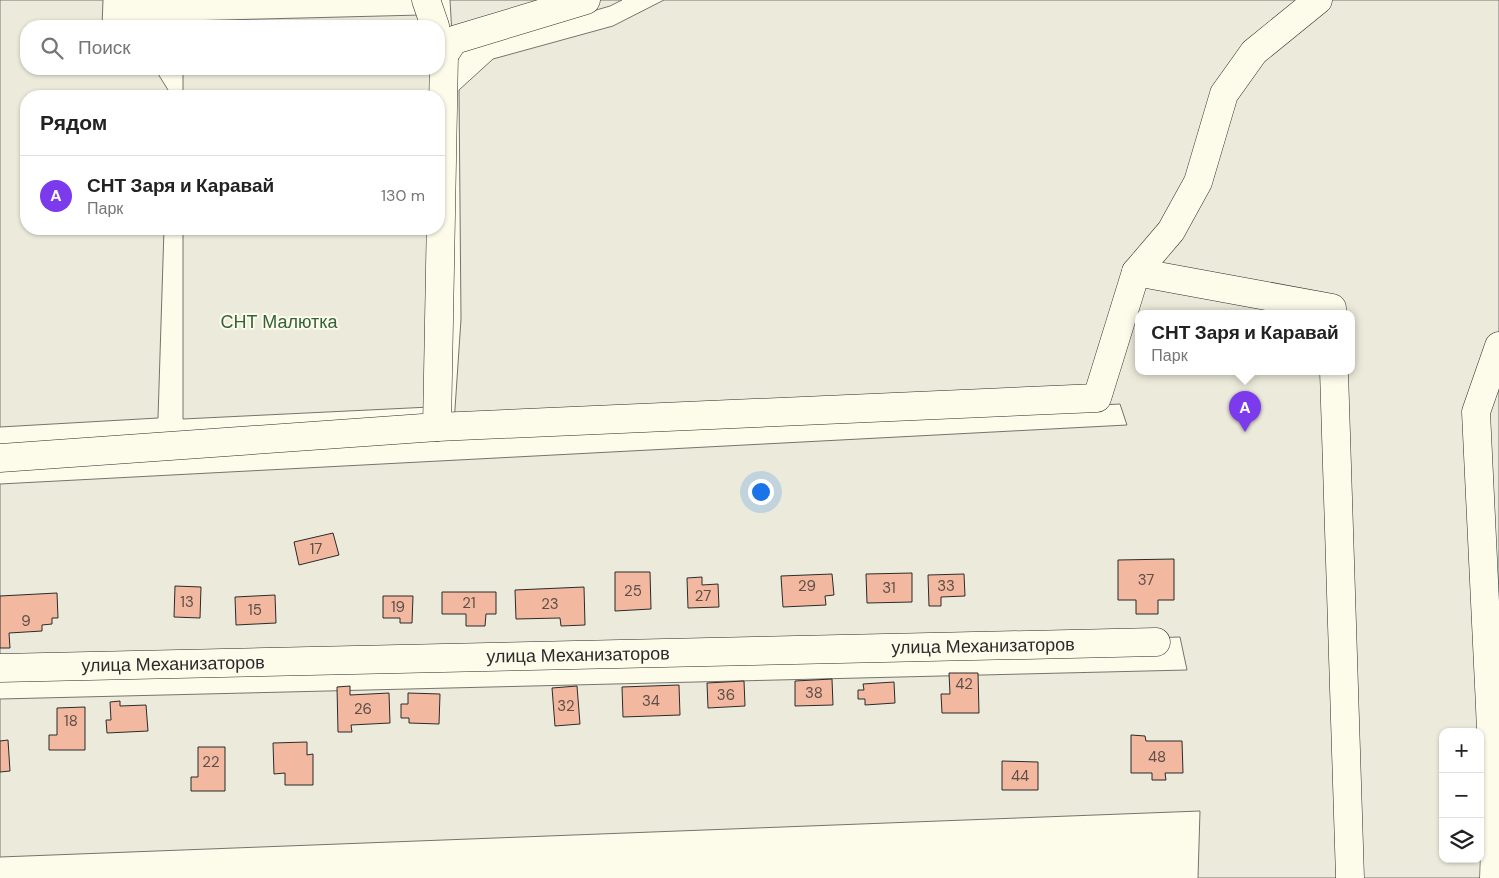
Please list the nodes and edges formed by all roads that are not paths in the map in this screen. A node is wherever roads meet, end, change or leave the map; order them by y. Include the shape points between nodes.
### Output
1 (426, 0) edge
2 (586, 0) edge
3 (1318, 0) edge
4 (432, 20) edge
5 (445, 45) edge
6 (442, 75) edge
7 (441, 90) edge
8 (440, 235) edge
9 (1136, 272) junction
10 (1332, 310) edge
11 (1499, 346) edge
12 (1334, 375) edge
13 (437, 427) junction
14 (0, 458) edge
15 (1156, 642) dead end
16 (0, 668) edge
17 (1350, 878) edge
18 (1494, 878) edge

1 - 4 street
2 - 5 street
3 - 9 street via 1254,52 1224,94 1198,182 1172,231
6 - 7 street
8 - 13 street
9 - 10 street
9 - 13 street via 1097,398
11 - 18 street via 1476,412 1490,697
12 - 17 street
13 - 14 street
15 - 16 street, улица Механизаторов

